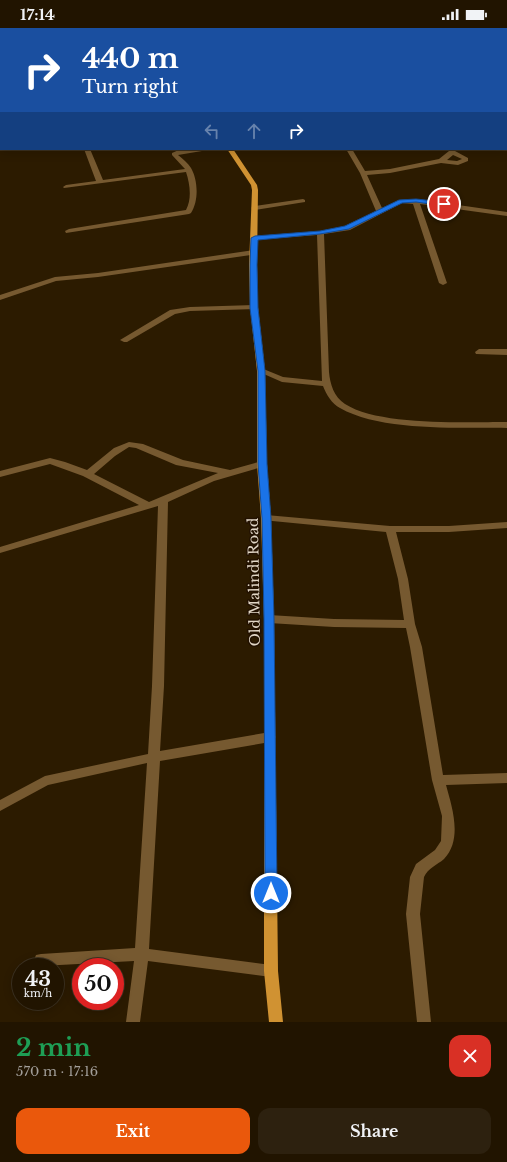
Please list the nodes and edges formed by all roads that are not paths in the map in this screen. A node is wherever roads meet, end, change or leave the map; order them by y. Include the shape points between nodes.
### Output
1 (88, 150) edge
2 (192, 150) edge
3 (232, 150) edge
4 (350, 150) edge
5 (452, 150) edge
6 (172, 152) edge
7 (441, 161) junction
8 (189, 170) junction
9 (363, 173) junction
10 (100, 182) junction
11 (66, 188) dead end
12 (303, 201) dead end
13 (416, 201) junction
14 (255, 208) junction
15 (380, 212) junction
16 (507, 214) edge
17 (69, 231) dead end
18 (320, 232) junction
19 (255, 238) junction
20 (254, 252) junction
21 (443, 283) dead end
22 (0, 298) edge
23 (254, 308) junction
24 (124, 340) dead end
25 (479, 352) dead end
26 (507, 352) edge
27 (262, 371) junction
28 (327, 384) junction
29 (507, 425) edge
30 (262, 464) junction
31 (229, 472) junction
32 (0, 474) edge
33 (87, 475) junction
34 (163, 501) junction
35 (147, 505) junction
36 (266, 518) junction
37 (507, 524) edge
38 (390, 529) junction
39 (0, 550) edge
40 (269, 619) junction
41 (410, 624) junction
42 (270, 737) junction
43 (154, 757) junction
44 (507, 778) edge
45 (438, 780) junction
46 (0, 806) edge
47 (142, 954) junction
48 (64, 959) edge
49 (271, 971) junction
50 (133, 1022) edge
51 (276, 1022) edge
52 (424, 1022) edge

1 - 10 street
2 - 6 street
3 - 14 main road, Old Malindi Road via 254,186
4 - 9 street
5 - 7 street
5 - 7 street via 466,160 458,163
6 - 8 street
7 - 9 street via 397,170
8 - 10 street
8 - 17 street via 193,184 192,208 189,212
9 - 15 street
10 - 11 street
12 - 14 street
13 - 15 street via 401,202
13 - 16 street
13 - 21 street
14 - 19 main road, Old Malindi Road
15 - 18 street via 347,228
18 - 19 street
18 - 28 street
19 - 20 main road, Old Malindi Road
20 - 22 street via 98,275 55,278
20 - 23 main road, Old Malindi Road
23 - 24 street via 190,309 173,312
23 - 27 main road, Old Malindi Road
25 - 26 street
27 - 28 street via 282,379
27 - 30 main road, Old Malindi Road
28 - 29 street via 335,400 342,406 379,418
30 - 31 street
30 - 36 main road, Old Malindi Road
31 - 33 street via 192,467 128,444
31 - 34 street via 186,488
32 - 33 street via 50,461
33 - 35 street
34 - 35 street
34 - 43 street
35 - 39 street
36 - 38 street
36 - 40 main road, Old Malindi Road
37 - 38 street via 449,529
38 - 41 street via 404,579
40 - 41 street
40 - 42 main road, Old Malindi Road
41 - 45 street
42 - 43 street
42 - 49 main road, Old Malindi Road
43 - 46 street via 45,781
43 - 47 street
44 - 45 street
45 - 52 street via 448,816 447,841 440,854 421,868 417,877 413,914
47 - 48 street
47 - 49 street
47 - 50 street
49 - 51 main road, Old Malindi Road

